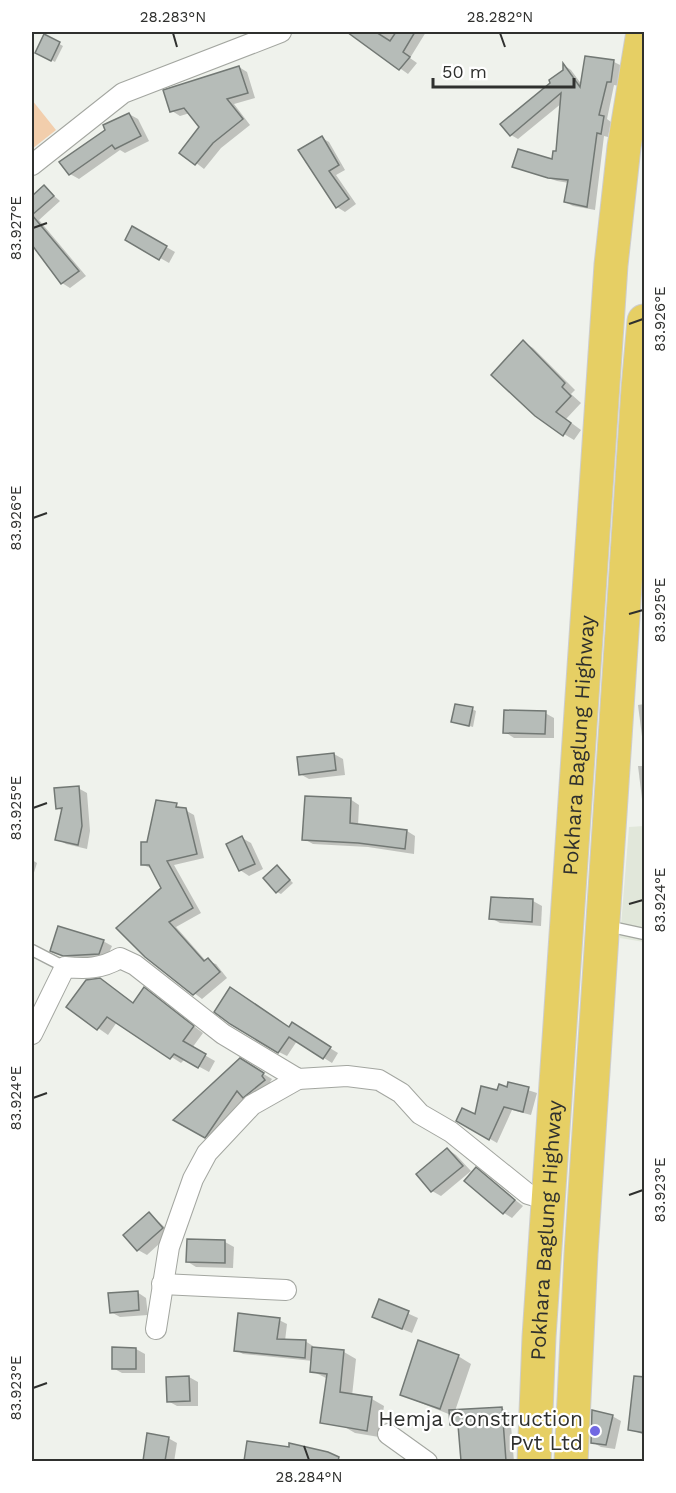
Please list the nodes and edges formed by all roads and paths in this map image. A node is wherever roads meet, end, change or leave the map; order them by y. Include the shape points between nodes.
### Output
1 (281, 32) edge
2 (643, 32) edge
3 (32, 165) edge
4 (645, 321) edge
5 (604, 925) junction
6 (645, 934) edge
7 (32, 950) edge
8 (65, 967) junction
9 (32, 1034) edge
10 (298, 1079) junction
11 (548, 1200) junction
12 (162, 1284) junction
13 (285, 1290) dead end
14 (156, 1329) dead end
15 (388, 1434) dead end
16 (427, 1461) edge
17 (534, 1461) edge
18 (571, 1461) edge

1 - 3 street via 123,93
2 - 11 highway, Pokhara Baglung Highway via 624,147 611,265
4 - 5 highway, Pokhara Baglung Highway
5 - 6 lane
5 - 18 highway, Pokhara Baglung Highway
7 - 8 lane
8 - 9 street
8 - 10 street via 105,967 120,958 135,965 223,1034
10 - 11 street via 347,1076 379,1080 401,1093 420,1114 451,1132 528,1194
10 - 12 street via 252,1105 207,1153 169,1247
11 - 17 highway, Pokhara Baglung Highway
12 - 13 street
12 - 14 street
15 - 16 street

